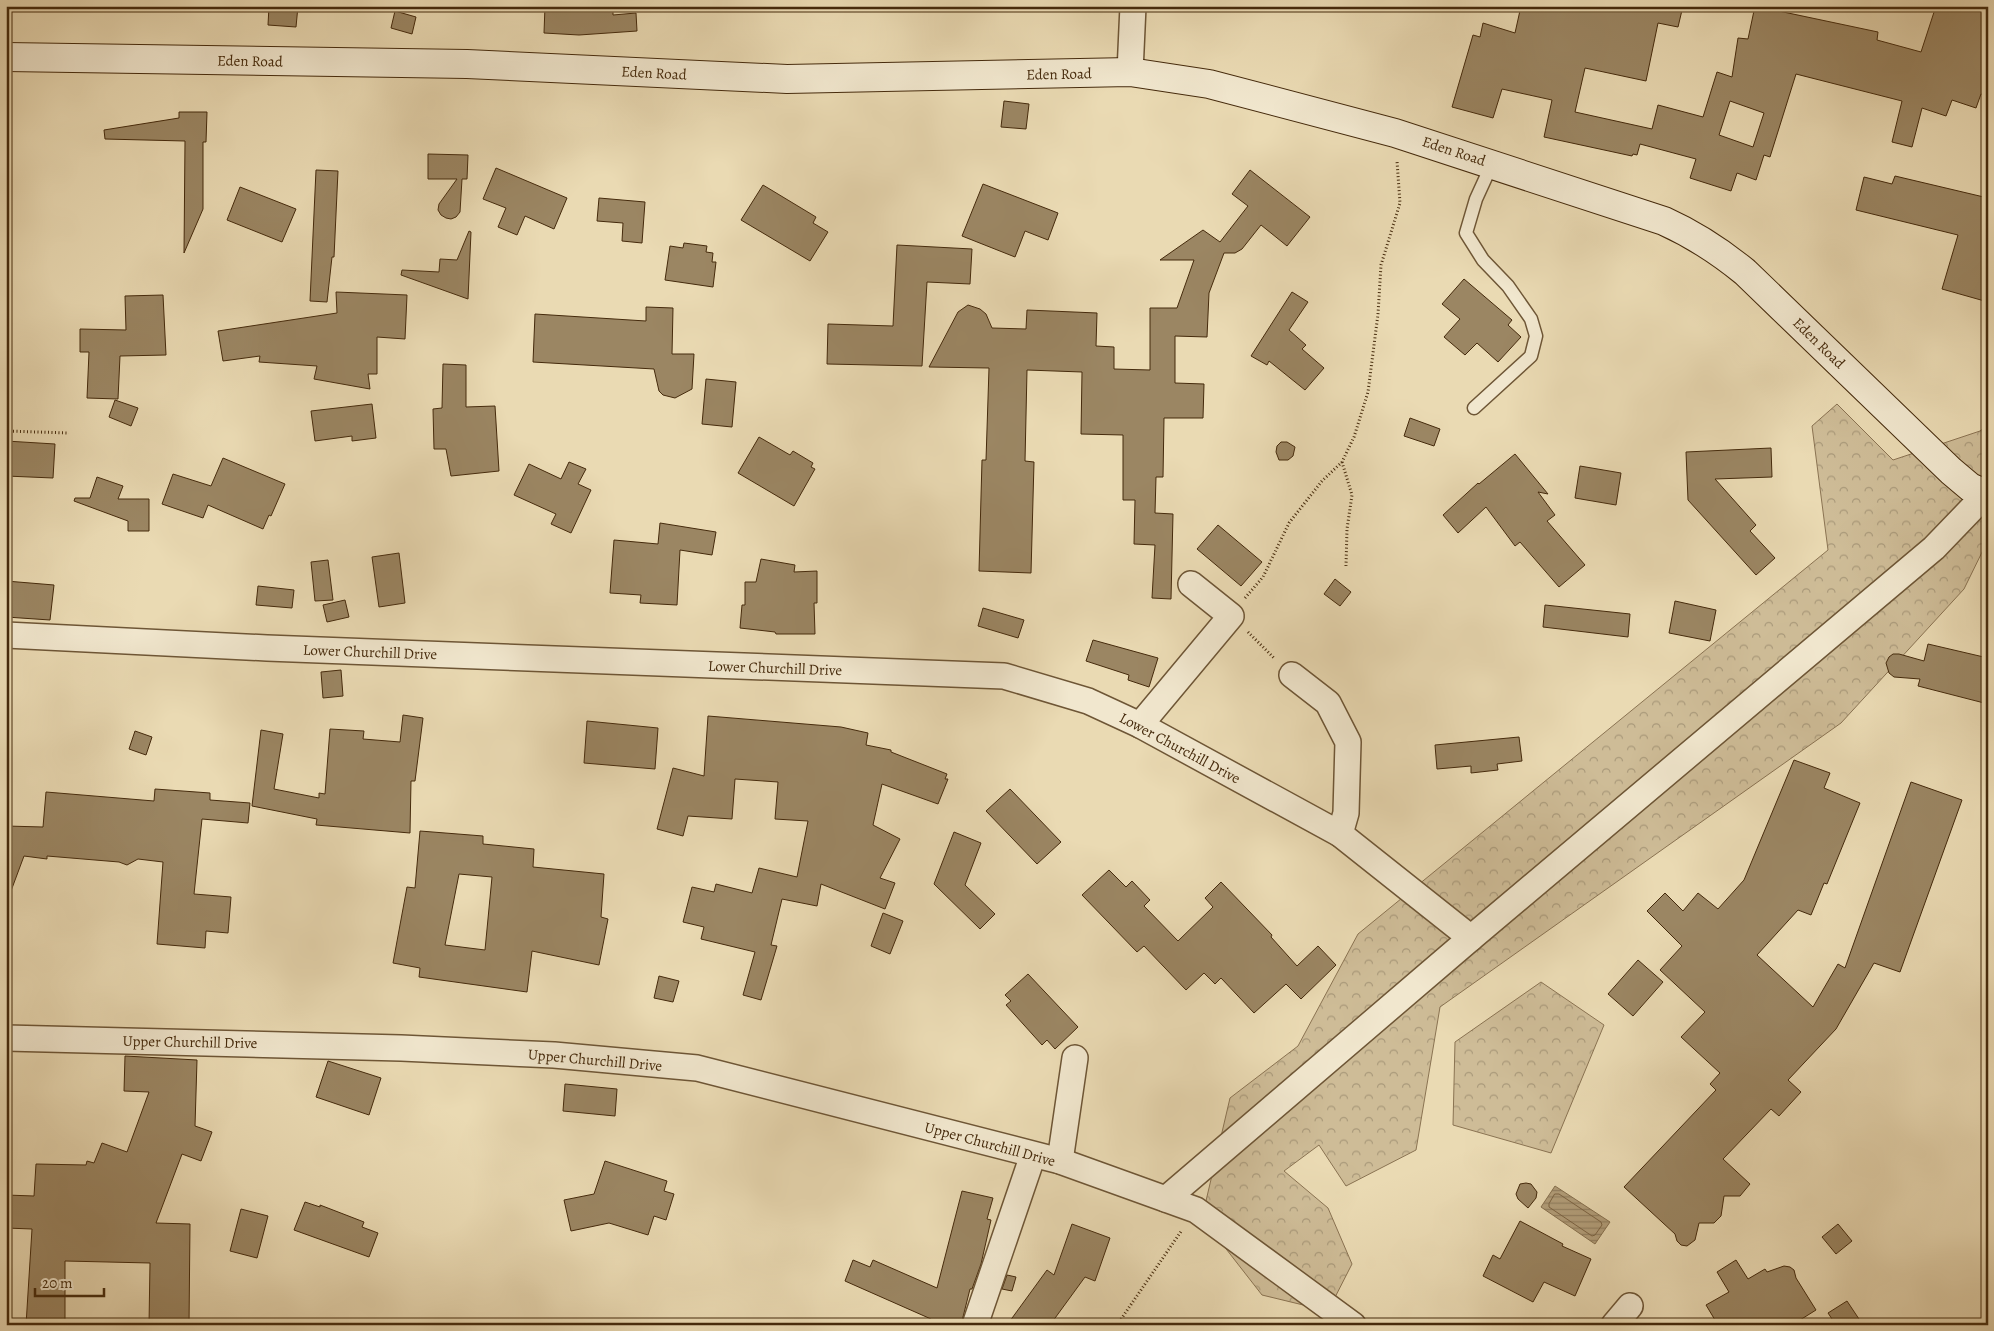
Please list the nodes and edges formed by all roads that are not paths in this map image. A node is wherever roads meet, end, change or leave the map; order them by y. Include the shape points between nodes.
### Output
1 (1133, 6) edge
2 (6, 57) edge
3 (1130, 72) junction
4 (1492, 164) junction
5 (1474, 408) dead end
6 (1986, 495) edge
7 (1192, 584) dead end
8 (6, 635) edge
9 (1292, 675) road end
10 (1140, 724) junction
11 (1340, 834) junction
12 (1471, 938) junction
13 (6, 1038) edge
14 (1075, 1058) dead end
15 (1033, 1155) junction
16 (1060, 1162) junction
17 (1166, 1199) junction
18 (1630, 1306) dead end
19 (975, 1325) edge
20 (1354, 1325) edge
21 (1614, 1325) edge

1 - 3 street
2 - 3 street, Eden Road via 467,64 787,80
3 - 4 street, Eden Road via 1209,84 1395,133
4 - 5 lane via 1476,198 1466,233 1482,260 1508,286 1531,319 1536,336 1531,356
4 - 6 street, Eden Road via 1664,220 1707,242 1744,272 1951,471
6 - 12 street via 1934,548
7 - 10 street via 1231,616
8 - 10 street, Lower Churchill Drive via 1004,676 1088,701
9 - 11 street via 1328,703 1348,742 1346,813
10 - 11 street, Lower Churchill Drive
11 - 12 street, Lower Churchill Drive
12 - 17 street
13 - 15 street, Upper Churchill Drive via 410,1048 697,1068
14 - 16 street
15 - 16 street, Upper Churchill Drive
15 - 19 street
16 - 17 street, Upper Churchill Drive
17 - 20 street, Upper Churchill Drive via 1196,1210
18 - 21 street

